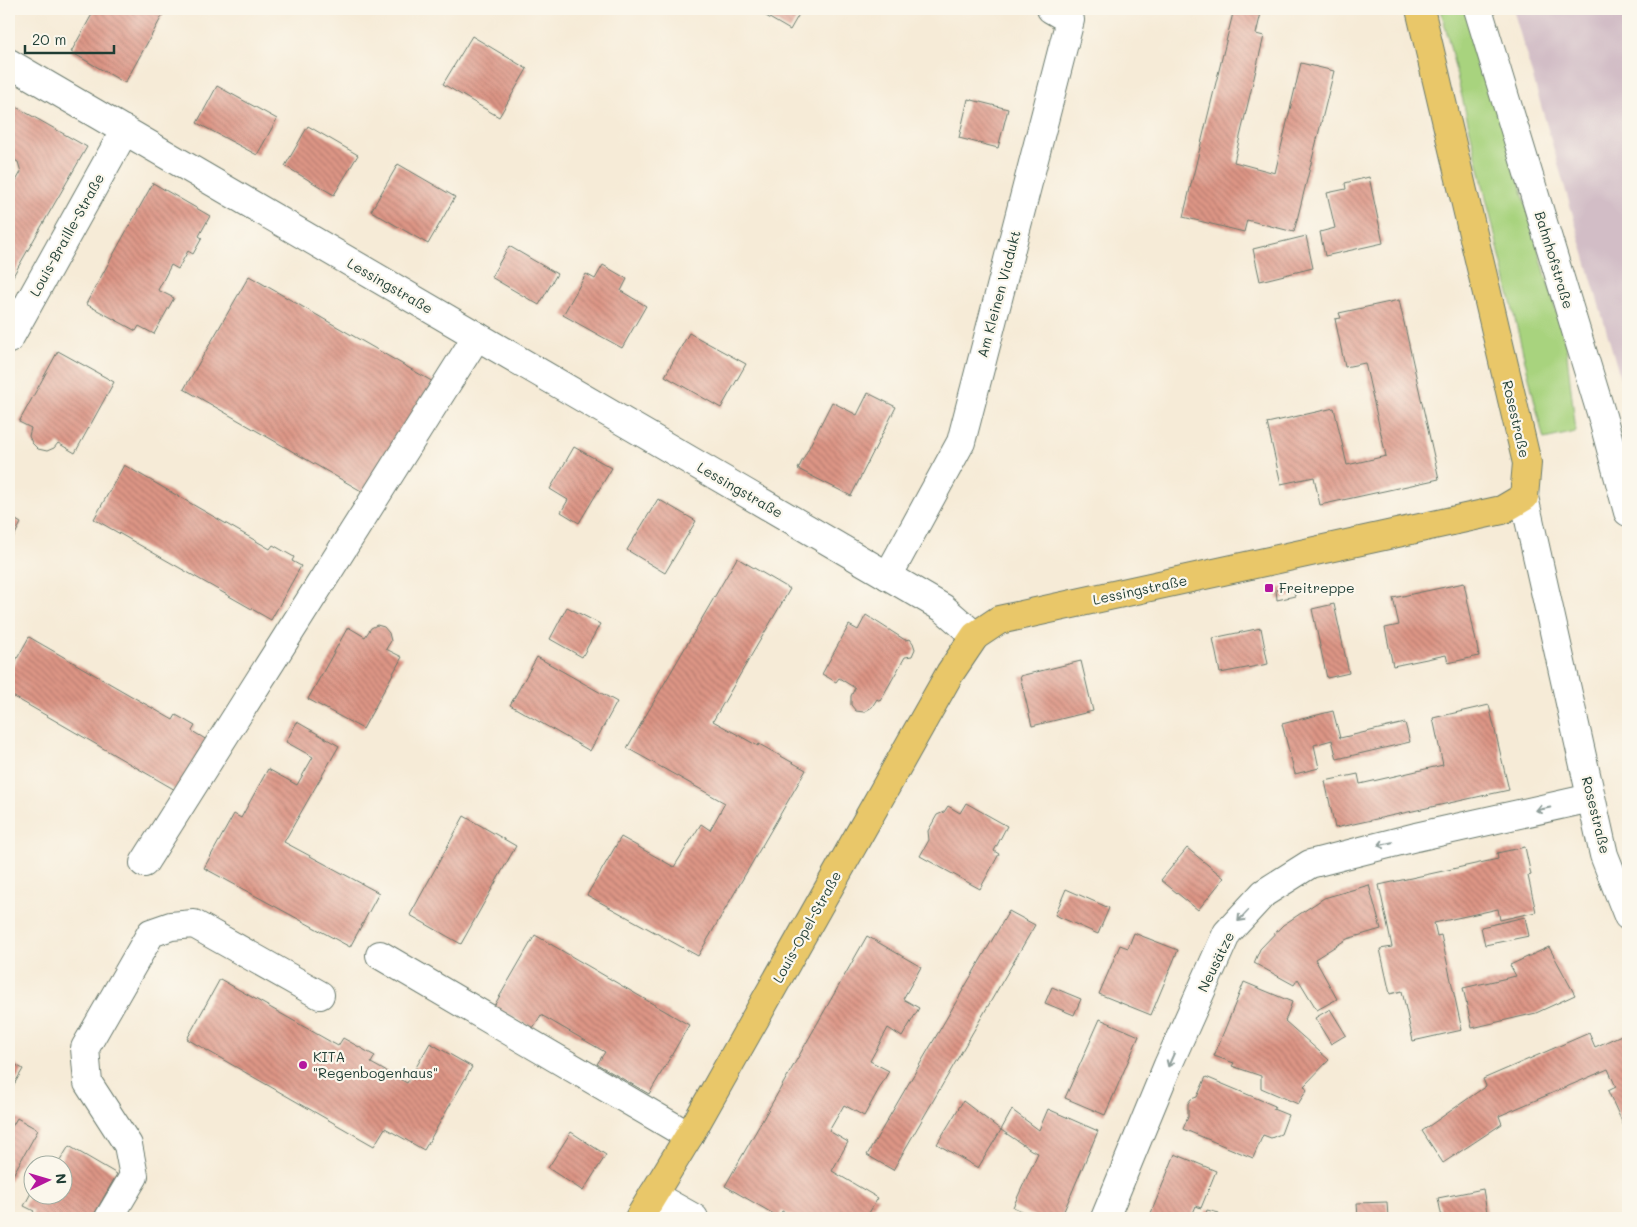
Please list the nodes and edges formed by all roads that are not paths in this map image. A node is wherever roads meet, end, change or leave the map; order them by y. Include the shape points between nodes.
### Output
1 (1051, 9) edge
2 (1420, 9) edge
3 (1478, 9) edge
4 (9, 63) edge
5 (125, 130) junction
6 (477, 336) junction
7 (9, 339) edge
8 (1524, 497) junction
9 (1628, 512) edge
10 (888, 576) junction
11 (975, 636) junction
12 (1591, 798) junction
13 (144, 863) dead end
14 (1628, 916) edge
15 (380, 955) dead end
16 (320, 995) dead end
17 (688, 1136) junction
18 (654, 1195) junction
19 (109, 1218) edge
20 (639, 1218) edge
21 (694, 1218) edge
22 (1105, 1218) edge

1 - 10 street, Am Kleinen Viadukt via 1070,20 961,442
2 - 8 main road, Rosestraße via 1526,463
3 - 9 street, Bahnhofstraße via 1602,416
4 - 5 street, Lessingstraße
5 - 6 street, Lessingstraße
5 - 7 street, Louis-Braille-Straße
6 - 10 street, Lessingstraße
6 - 13 street
8 - 11 main road, Lessingstraße via 1502,510 999,620
8 - 12 street, Rosestraße
10 - 11 street, Lessingstraße via 943,608
11 - 17 main road, Louis-Opel-Straße via 945,682
12 - 14 street, Rosestraße via 1604,854
12 -> 22 street, Neusätze via 1310,864 1264,893 1227,933
15 - 17 street
16 - 19 street via 194,924 171,926 151,933 85,1048 88,1083 128,1145 134,1176
17 - 18 main road, Louis-Opel-Straße
18 - 20 main road, Louis-Opel-Straße
18 - 21 street

